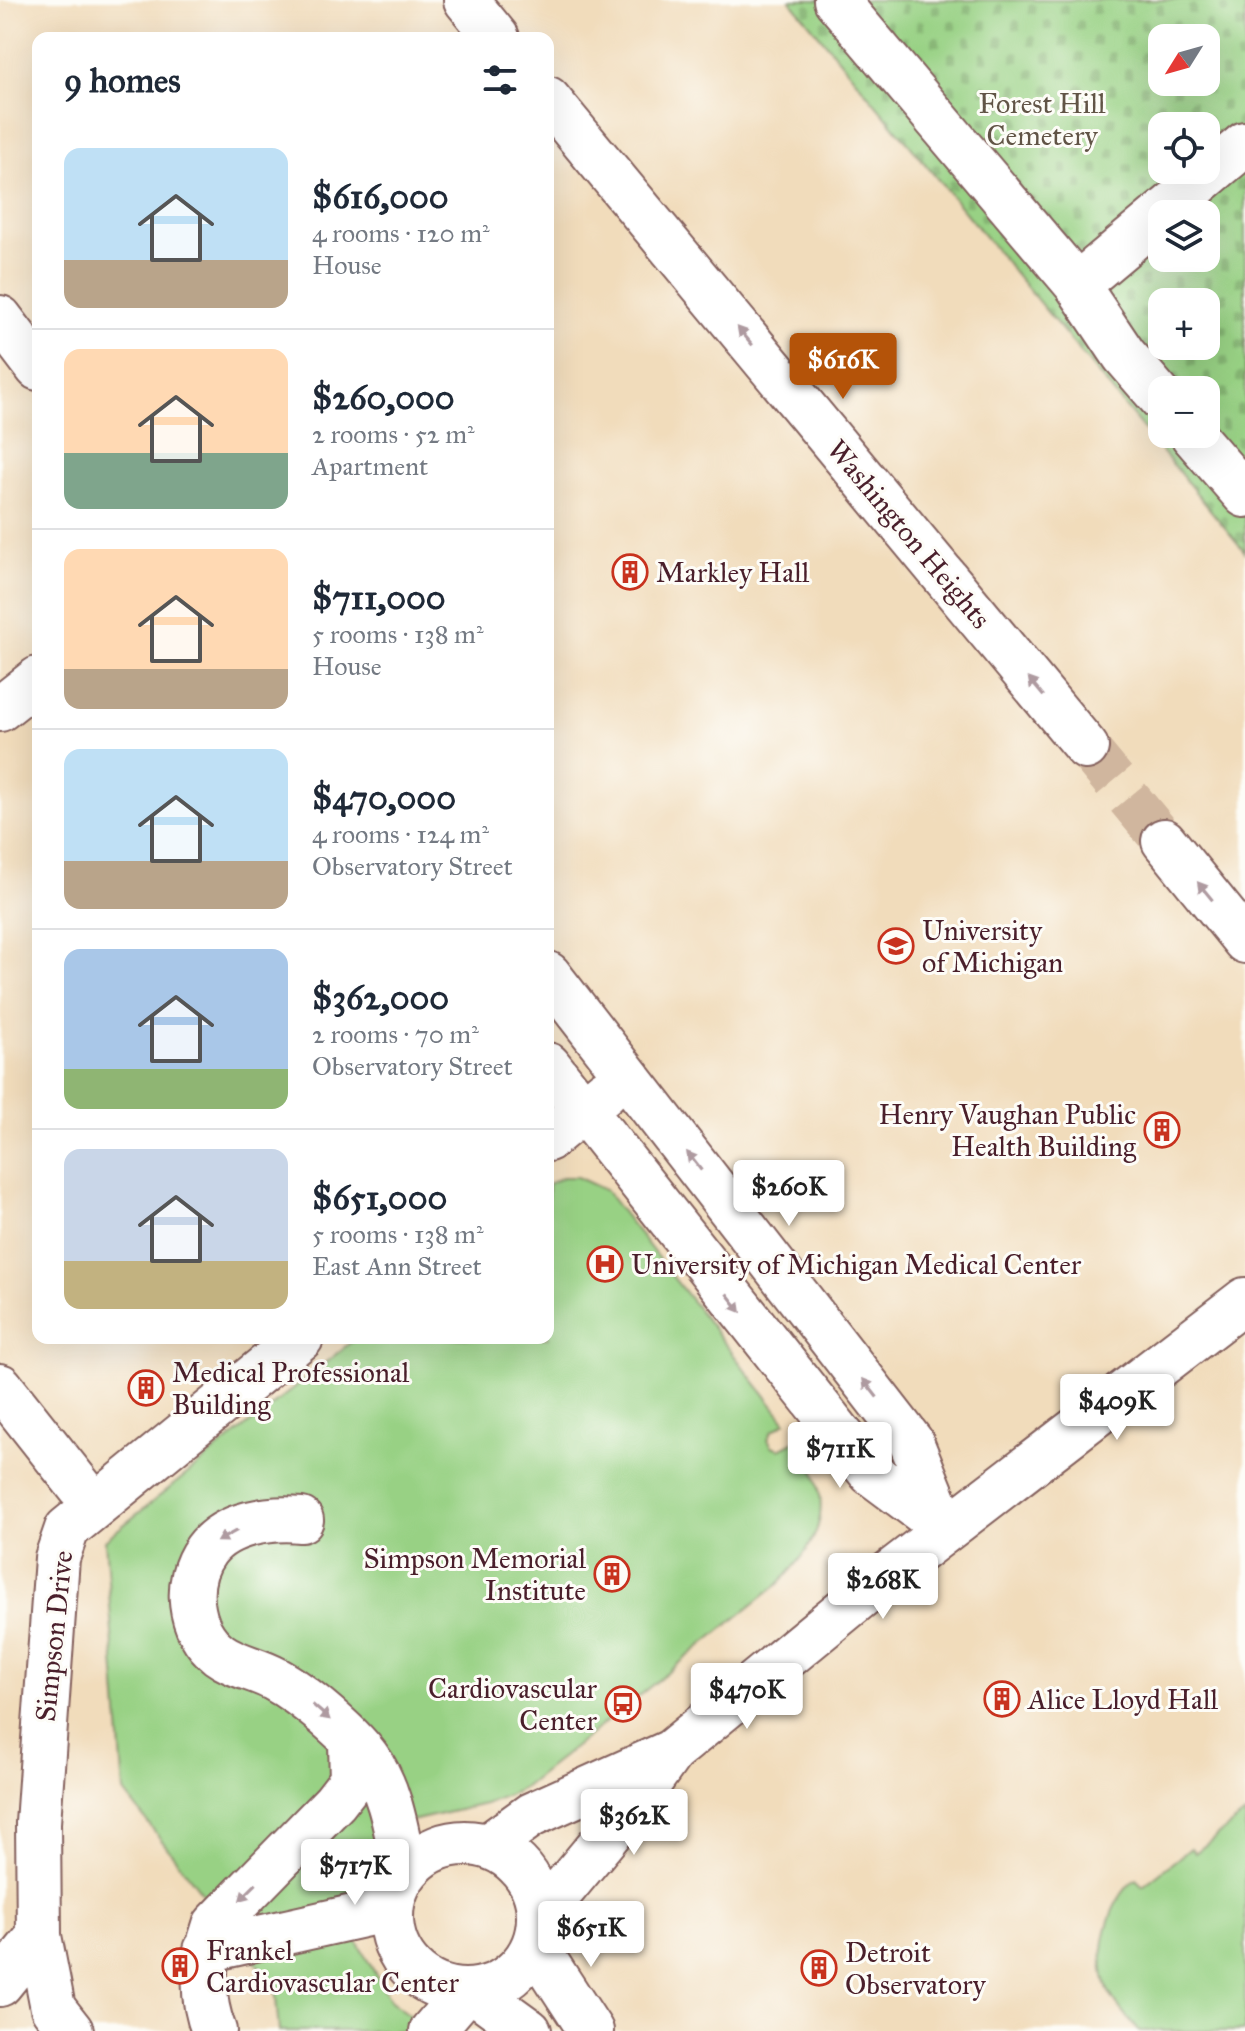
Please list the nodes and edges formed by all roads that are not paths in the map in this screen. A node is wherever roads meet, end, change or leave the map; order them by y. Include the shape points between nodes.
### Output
1 (466, 0) edge
2 (836, 0) edge
3 (492, 32) edge
4 (554, 106) edge
5 (1239, 161) edge
6 (1077, 285) junction
7 (0, 318) edge
8 (32, 360) edge
9 (1148, 383) edge
10 (1204, 448) edge
11 (1245, 495) edge
12 (32, 684) edge
13 (0, 709) edge
14 (1086, 747) tunnel mouth
15 (1164, 841) tunnel mouth
16 (1245, 941) edge
17 (554, 982) edge
18 (554, 1073) edge
19 (627, 1075) junction
20 (583, 1110) junction
21 (554, 1134) edge
22 (1245, 1300) edge
23 (294, 1344) edge
24 (0, 1386) edge
25 (95, 1506) junction
26 (301, 1520) dead end
27 (946, 1529) junction
28 (351, 1743) junction
29 (671, 1752) junction
30 (488, 1846) junction
31 (397, 1891) junction
32 (537, 1932) junction
33 (39, 1936) junction
34 (206, 1950) junction
35 (0, 1984) edge
36 (470, 1991) junction
37 (71, 2031) edge
38 (214, 2031) edge
39 (432, 2031) edge
40 (529, 2031) edge
41 (591, 2031) edge

1 - 3 street
2 - 6 street
14 -> 4 street, Washington Heights
5 - 6 street
6 - 9 street
7 - 8 street
10 - 11 street
12 - 13 street
16 -> 15 street
17 - 19 street
18 - 20 street
19 - 20 street
27 -> 19 street via 911,1442
20 - 21 street
20 -> 27 street via 871,1473
22 - 27 street
23 - 25 street, Simpson Drive
24 - 25 street
25 - 33 street, Simpson Drive via 67,1529 57,1558 38,1823
26 -> 28 street via 274,1517 254,1522 207,1548 193,1574 191,1604 200,1633 220,1654 274,1678 308,1701
27 - 29 street via 779,1659
28 - 31 street via 367,1756 386,1794
28 -> 34 street via 352,1780 215,1925
29 - 30 street via 531,1815
29 - 32 street
30 - 31 street via 462,1842 436,1848
30 - 32 street via 510,1857 528,1876 538,1899
31 - 34 street
31 - 36 street via 399,1951 412,1969 433,1984
32 - 36 street via 521,1967 499,1983
32 - 41 street
33 - 35 street
33 - 37 street, Simpson Drive via 53,2008
34 - 38 street via 204,1989
36 - 39 street
36 - 40 street

